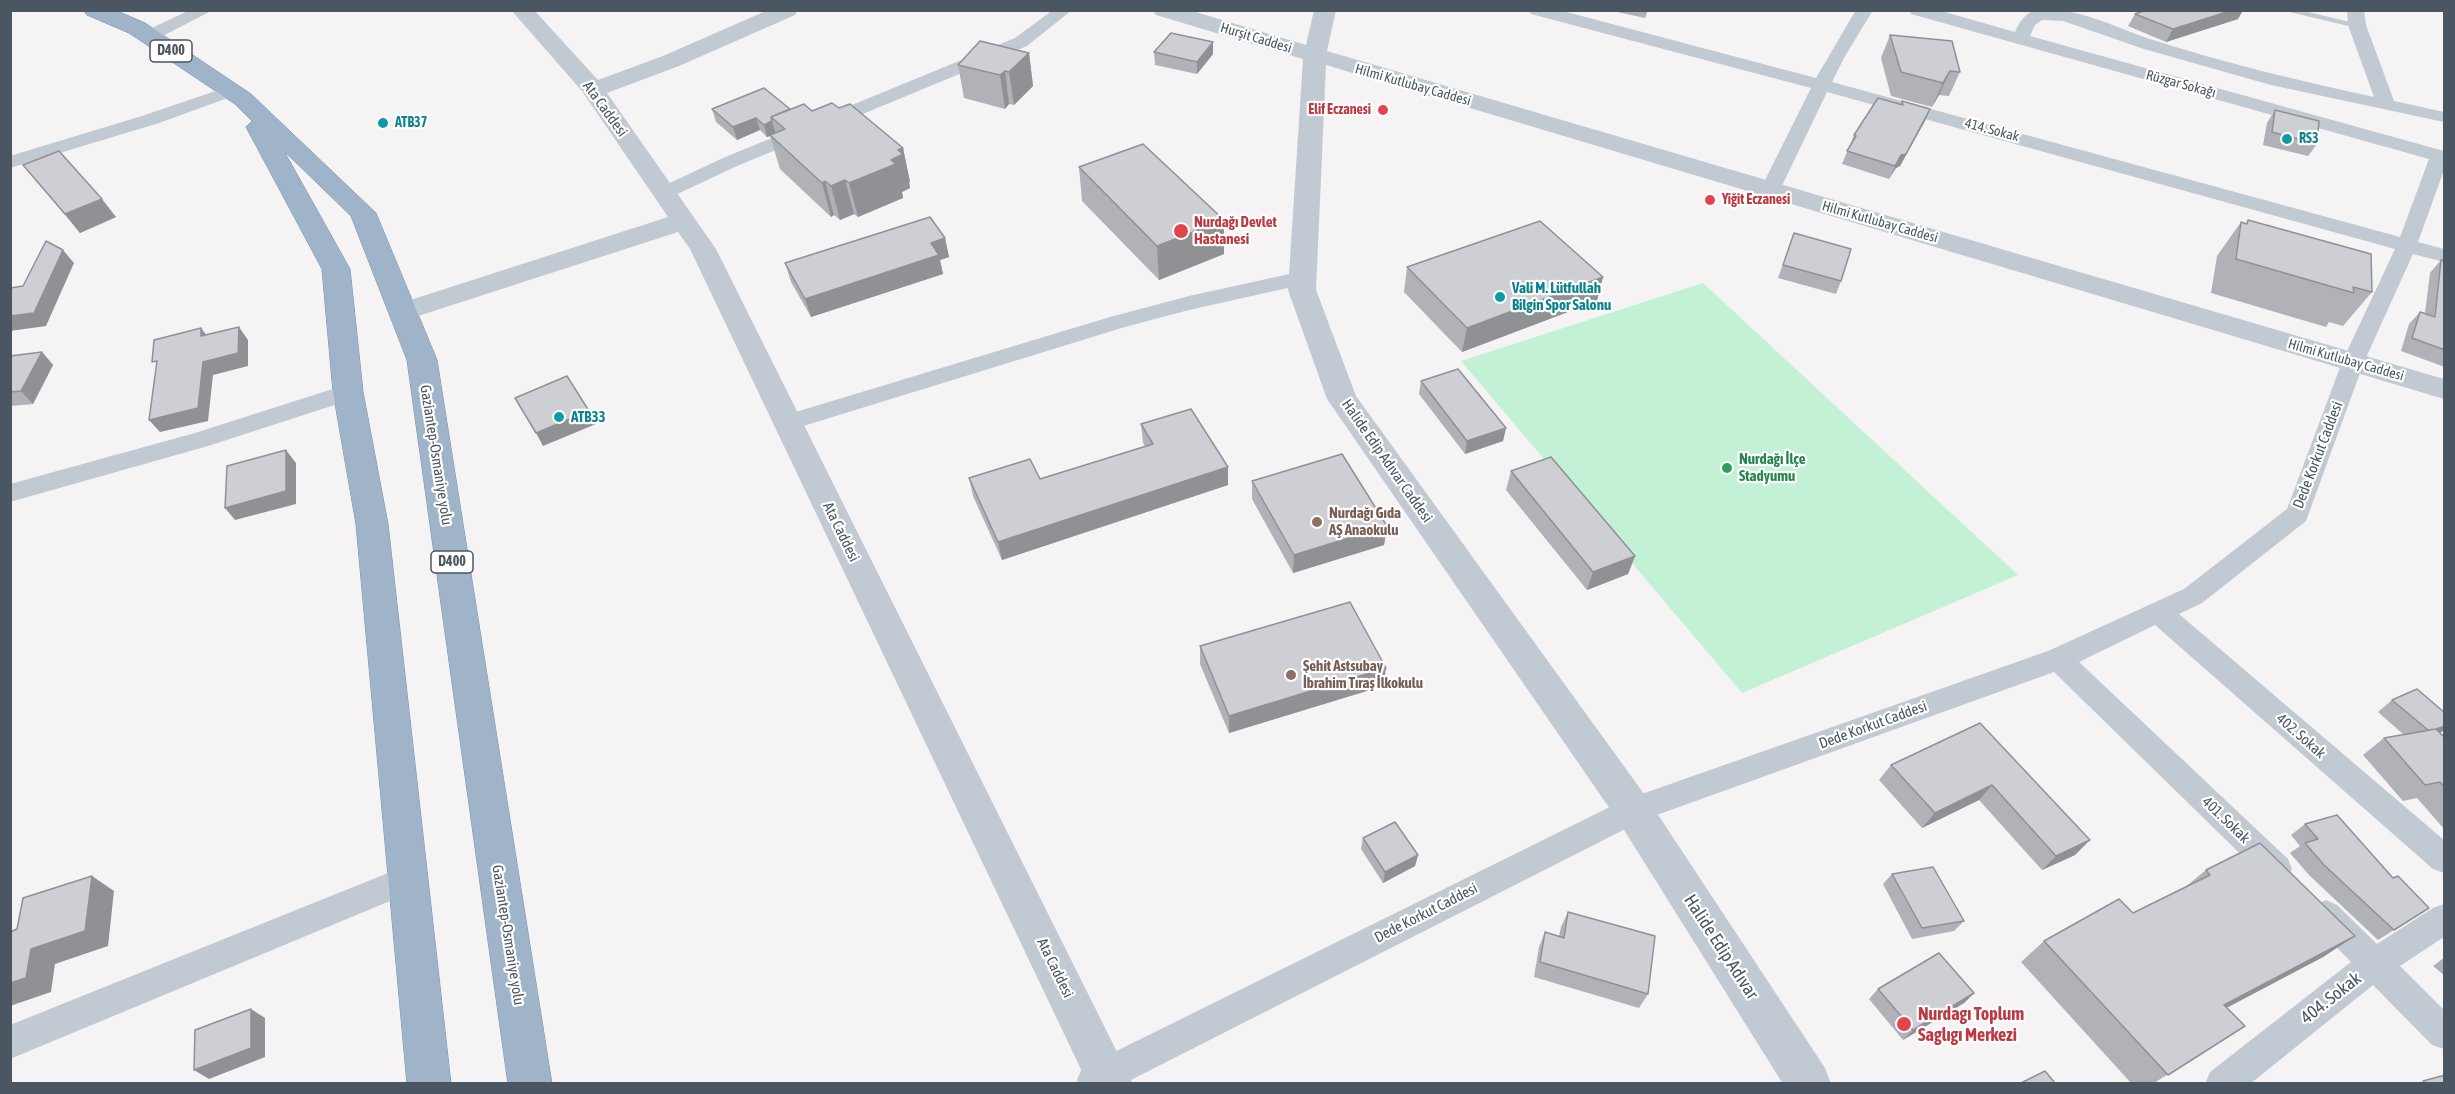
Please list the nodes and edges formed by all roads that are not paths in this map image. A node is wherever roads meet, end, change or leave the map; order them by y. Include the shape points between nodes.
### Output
1 (95, 10) edge
2 (205, 10) edge
3 (522, 10) edge
4 (787, 10) edge
5 (1064, 10) edge
6 (1164, 10) edge
7 (1325, 10) edge
8 (1537, 10) edge
9 (1865, 10) edge
10 (1917, 10) edge
11 (2285, 10) edge
12 (1584, 16) edge
13 (2356, 18) edge
14 (149, 36) junction
15 (2020, 39) junction
16 (1315, 56) junction
17 (1822, 84) junction
18 (593, 90) junction
19 (237, 95) junction
20 (2386, 103) junction
21 (2445, 117) edge
22 (2442, 156) edge
23 (10, 162) edge
24 (1770, 190) junction
25 (664, 193) junction
26 (684, 221) junction
27 (2407, 245) junction
28 (2445, 256) edge
29 (1303, 278) junction
30 (402, 312) junction
31 (2353, 362) junction
32 (2445, 389) edge
33 (348, 392) junction
34 (787, 423) junction
35 (10, 494) edge
36 (2158, 612) junction
37 (2058, 659) junction
38 (1633, 810) junction
39 (2445, 859) edge
40 (408, 879) junction
41 (2445, 919) edge
42 (2376, 963) junction
43 (2445, 1033) edge
44 (10, 1042) edge
45 (1102, 1080) edge
46 (429, 1083) edge
47 (530, 1083) edge
48 (1809, 1083) edge
49 (2222, 1083) edge

1 - 14 highway, Gaziantep-Osmaniye yolu / D400
2 - 14 street
3 - 18 street, Ata Caddesi
4 - 18 street
5 - 25 street via 1021,42
6 - 16 street, Hurşit Caddesi
7 - 16 street, Halide Edip Adıvar Caddesi
8 - 12 street, 414. Sokak
9 - 17 street
10 - 15 street, Rüzgar Sokağı
11 - 13 lane
12 - 17 street, 414. Sokak
13 - 20 street
14 - 19 highway, Gaziantep-Osmaniye yolu / D400
15 - 20 street via 2028,22 2038,15 2065,16 2277,81
15 - 22 street, Rüzgar Sokağı
16 - 24 street, Hilmi Kutlubay Caddesi
16 - 29 street, Halide Edip Adıvar Caddesi
17 - 24 street
17 - 27 street, 414. Sokak
18 - 25 street, Ata Caddesi
19 - 23 street
19 - 30 highway, Gaziantep-Osmaniye yolu / D400 via 363,213
19 - 33 highway, Gaziantep-Osmaniye yolu / D400 via 336,269
20 - 21 street
22 - 27 street, Dede Korkut Caddesi
24 - 31 street, Hilmi Kutlubay Caddesi
25 - 26 street, Ata Caddesi
26 - 30 street
26 - 34 street, Ata Caddesi via 703,249
27 - 28 street, 414. Sokak
27 - 31 street, Dede Korkut Caddesi
29 - 34 street via 1128,319
29 - 38 street, Halide Edip Adıvar Caddesi via 1302,290 1342,399
30 - 47 highway, Gaziantep-Osmaniye yolu / D400 via 422,360
31 - 32 street, Hilmi Kutlubay Caddesi
31 - 36 street, Dede Korkut Caddesi via 2297,514 2193,596
33 - 35 street via 200,440
33 - 40 highway, Gaziantep-Osmaniye yolu / D400 via 372,524
34 - 45 street, Ata Caddesi
36 - 37 street, Dede Korkut Caddesi
36 - 39 street, 402. Sokak
37 - 38 street, Dede Korkut Caddesi
37 - 42 street, 401. Sokak
38 - 45 street, Dede Korkut Caddesi
38 - 48 street, Halide Edip Adıvar
40 - 44 street
40 - 46 highway, Gaziantep-Osmaniye yolu / D400
41 - 42 street, 404. Sokak
42 - 43 street, 401. Sokak
42 - 49 street, 404. Sokak

